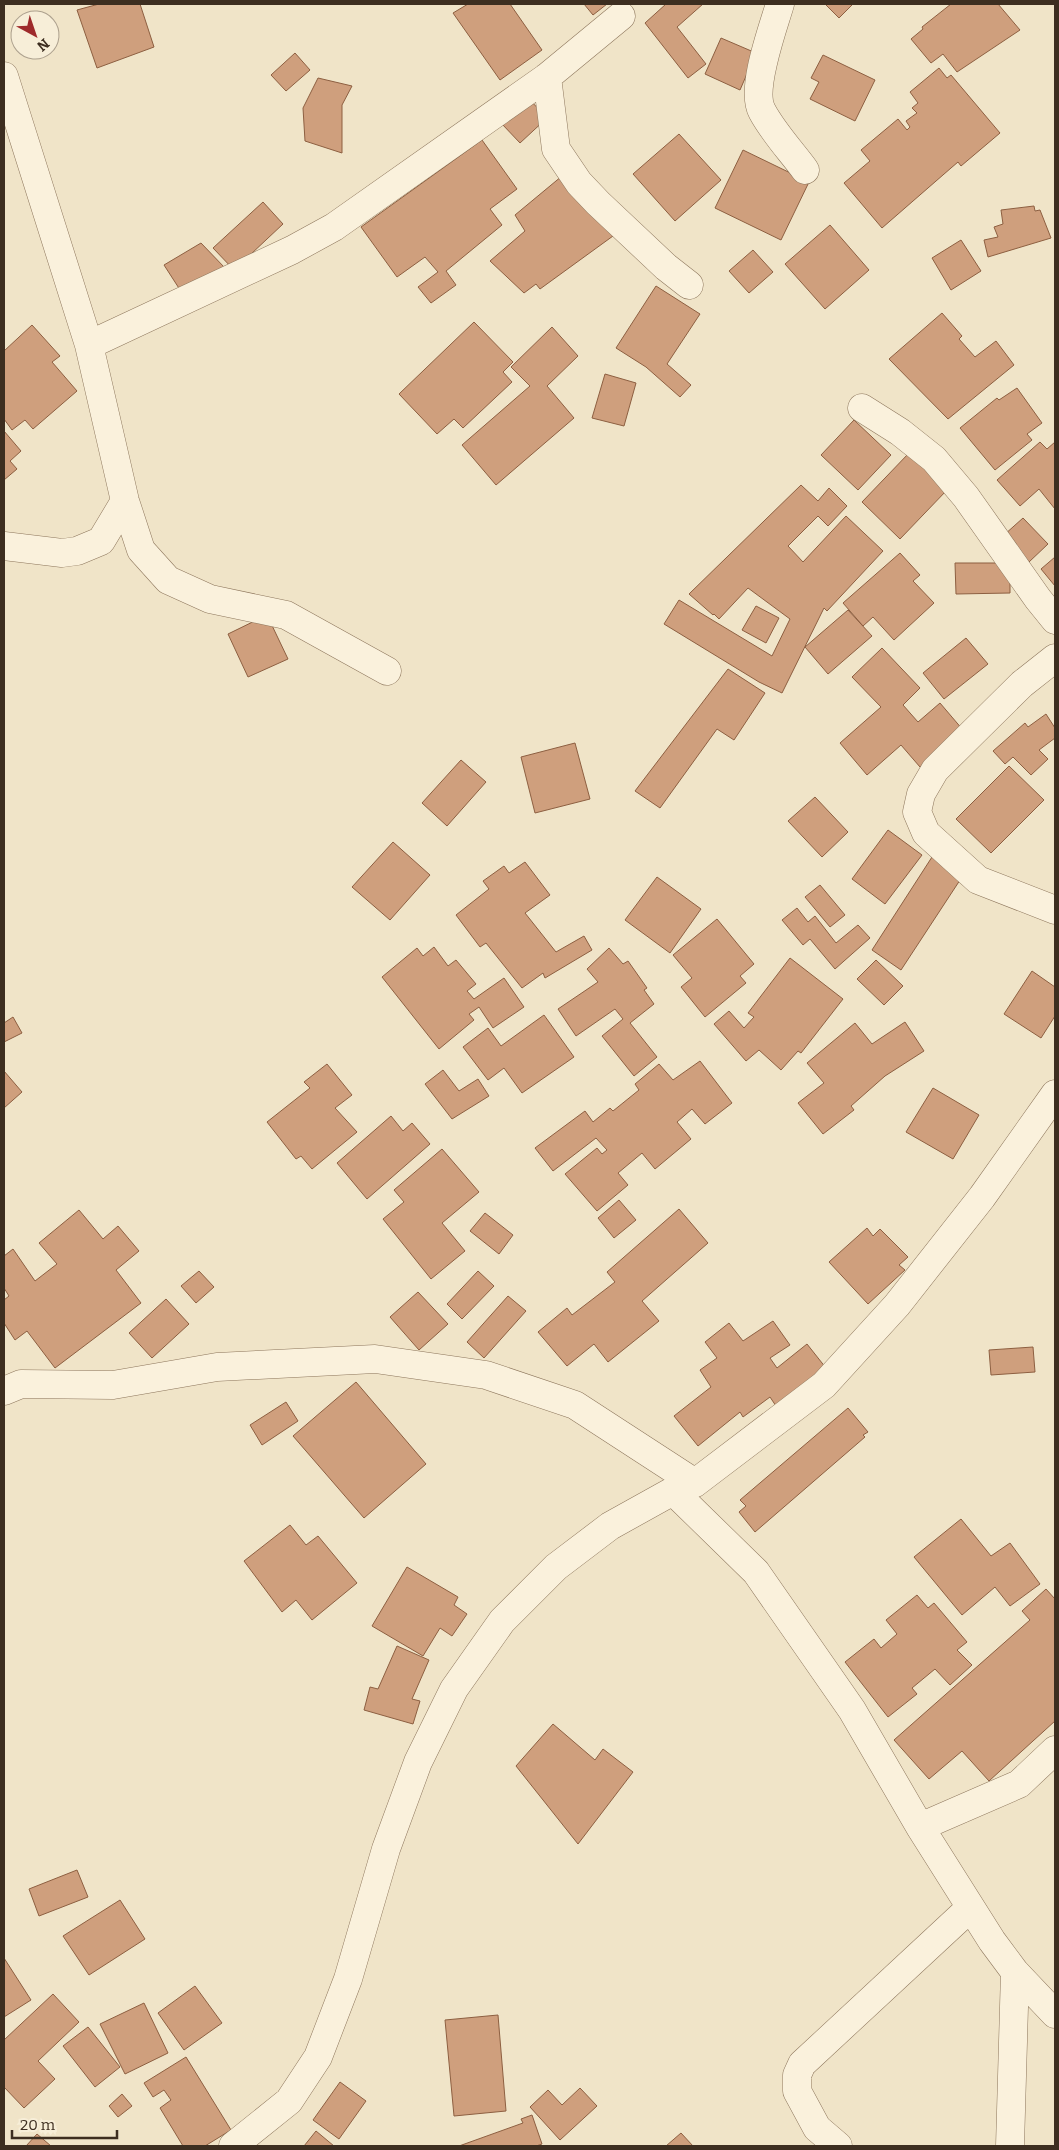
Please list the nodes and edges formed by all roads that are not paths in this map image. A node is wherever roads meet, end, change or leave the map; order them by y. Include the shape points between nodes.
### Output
1 (780, 4) edge
2 (621, 16) dead end
3 (4, 76) edge
4 (547, 77) junction
5 (805, 170) dead end
6 (689, 285) dead end
7 (89, 345) junction
8 (862, 408) dead end
9 (125, 502) junction
10 (4, 546) edge
11 (1055, 620) edge
12 (1055, 658) edge
13 (387, 671) dead end
14 (1055, 910) edge
15 (1055, 1094) edge
16 (4, 1391) edge
17 (684, 1487) junction
18 (1055, 1750) edge
19 (920, 1827) junction
20 (970, 1908) junction
21 (1015, 1972) junction
22 (1055, 2014) edge
23 (233, 2146) edge
24 (838, 2146) edge
25 (1010, 2146) edge

1 - 5 street via 757,94 761,110
2 - 4 street
3 - 7 street
4 - 6 street via 556,149 565,163 598,203
4 - 7 street via 334,227
7 - 9 street
8 - 11 street via 934,459 966,497
9 - 10 street via 101,541 78,551 62,553
9 - 13 street via 141,550 168,580 210,599 286,615
12 - 14 street via 1022,684 935,770 917,812 926,833 978,880
15 - 17 street via 982,1197 897,1305 824,1386
16 - 17 street via 21,1384 113,1385 217,1366 375,1359 486,1375 575,1405
17 - 19 street via 756,1572 852,1710
17 - 23 street via 610,1526 556,1568 502,1621 454,1689 418,1762 386,1849 348,1979 318,2057 289,2101
18 - 19 street via 1019,1784
19 - 20 street
20 - 21 street
20 - 24 street via 802,2064 797,2075 797,2090 817,2128
21 - 22 street
21 - 25 street

